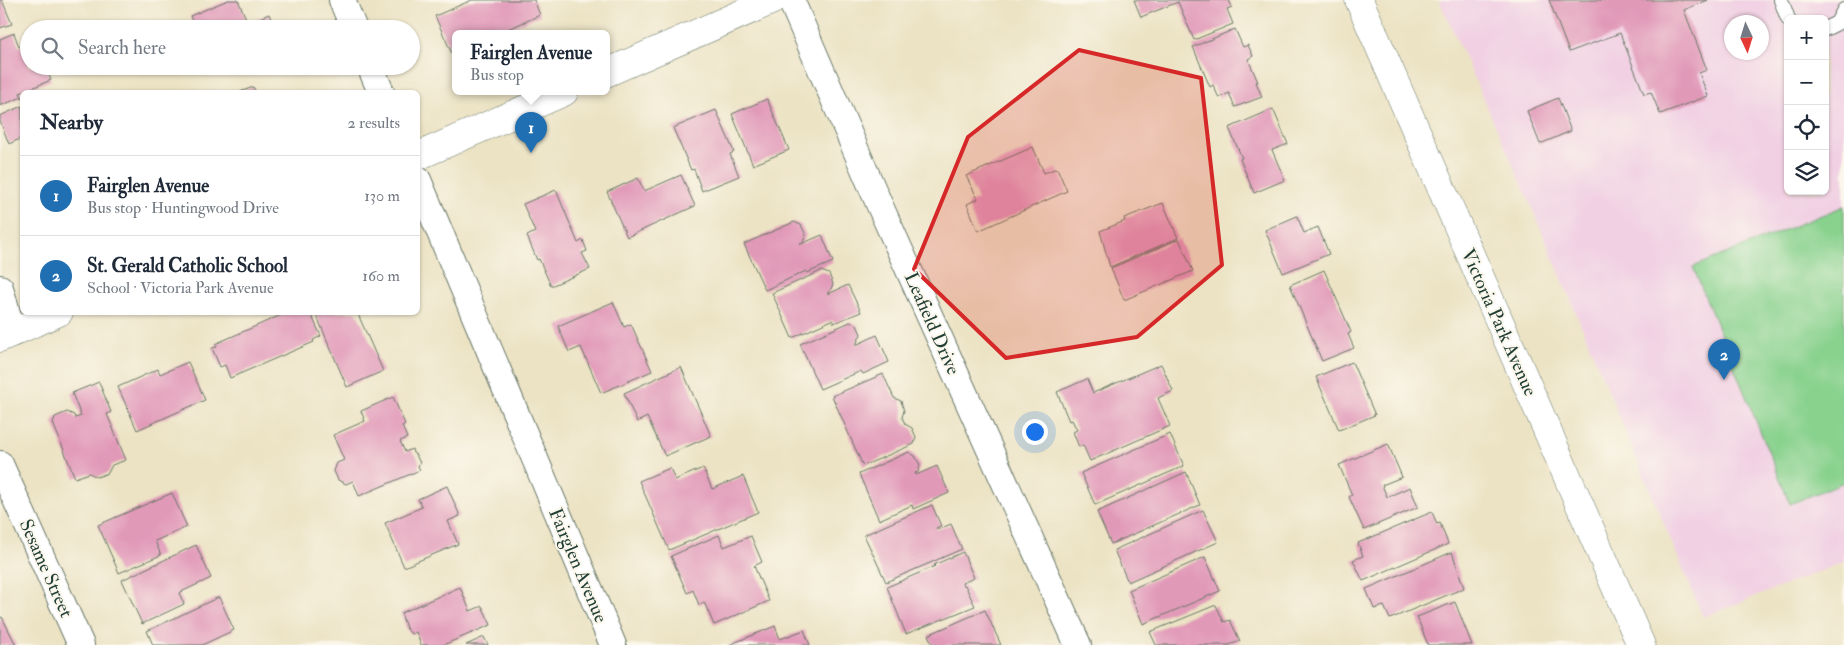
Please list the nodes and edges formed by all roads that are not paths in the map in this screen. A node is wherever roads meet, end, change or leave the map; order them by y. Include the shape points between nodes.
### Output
1 (342, 0) edge
2 (775, 0) edge
3 (1359, 0) edge
4 (1780, 0) edge
5 (1844, 10) edge
6 (1786, 15) edge
7 (350, 20) edge
8 (1829, 27) edge
9 (610, 71) edge
10 (374, 75) edge
11 (380, 90) edge
12 (557, 95) edge
13 (420, 155) edge
14 (420, 185) edge
15 (0, 288) edge
16 (52, 315) edge
17 (6, 335) edge
18 (0, 464) edge
19 (81, 645) edge
20 (613, 645) edge
21 (1078, 645) edge
22 (1640, 645) edge

1 - 7 street
2 - 9 main road
2 - 21 street, Leafield Drive via 884,215
3 - 22 main road, Victoria Park Avenue
4 - 6 lane
5 - 8 lane via 1837,23
10 - 11 street
12 - 13 main road
14 - 20 street, Fairglen Avenue
15 - 17 street
16 - 17 main road
18 - 19 street, Sesame Street

